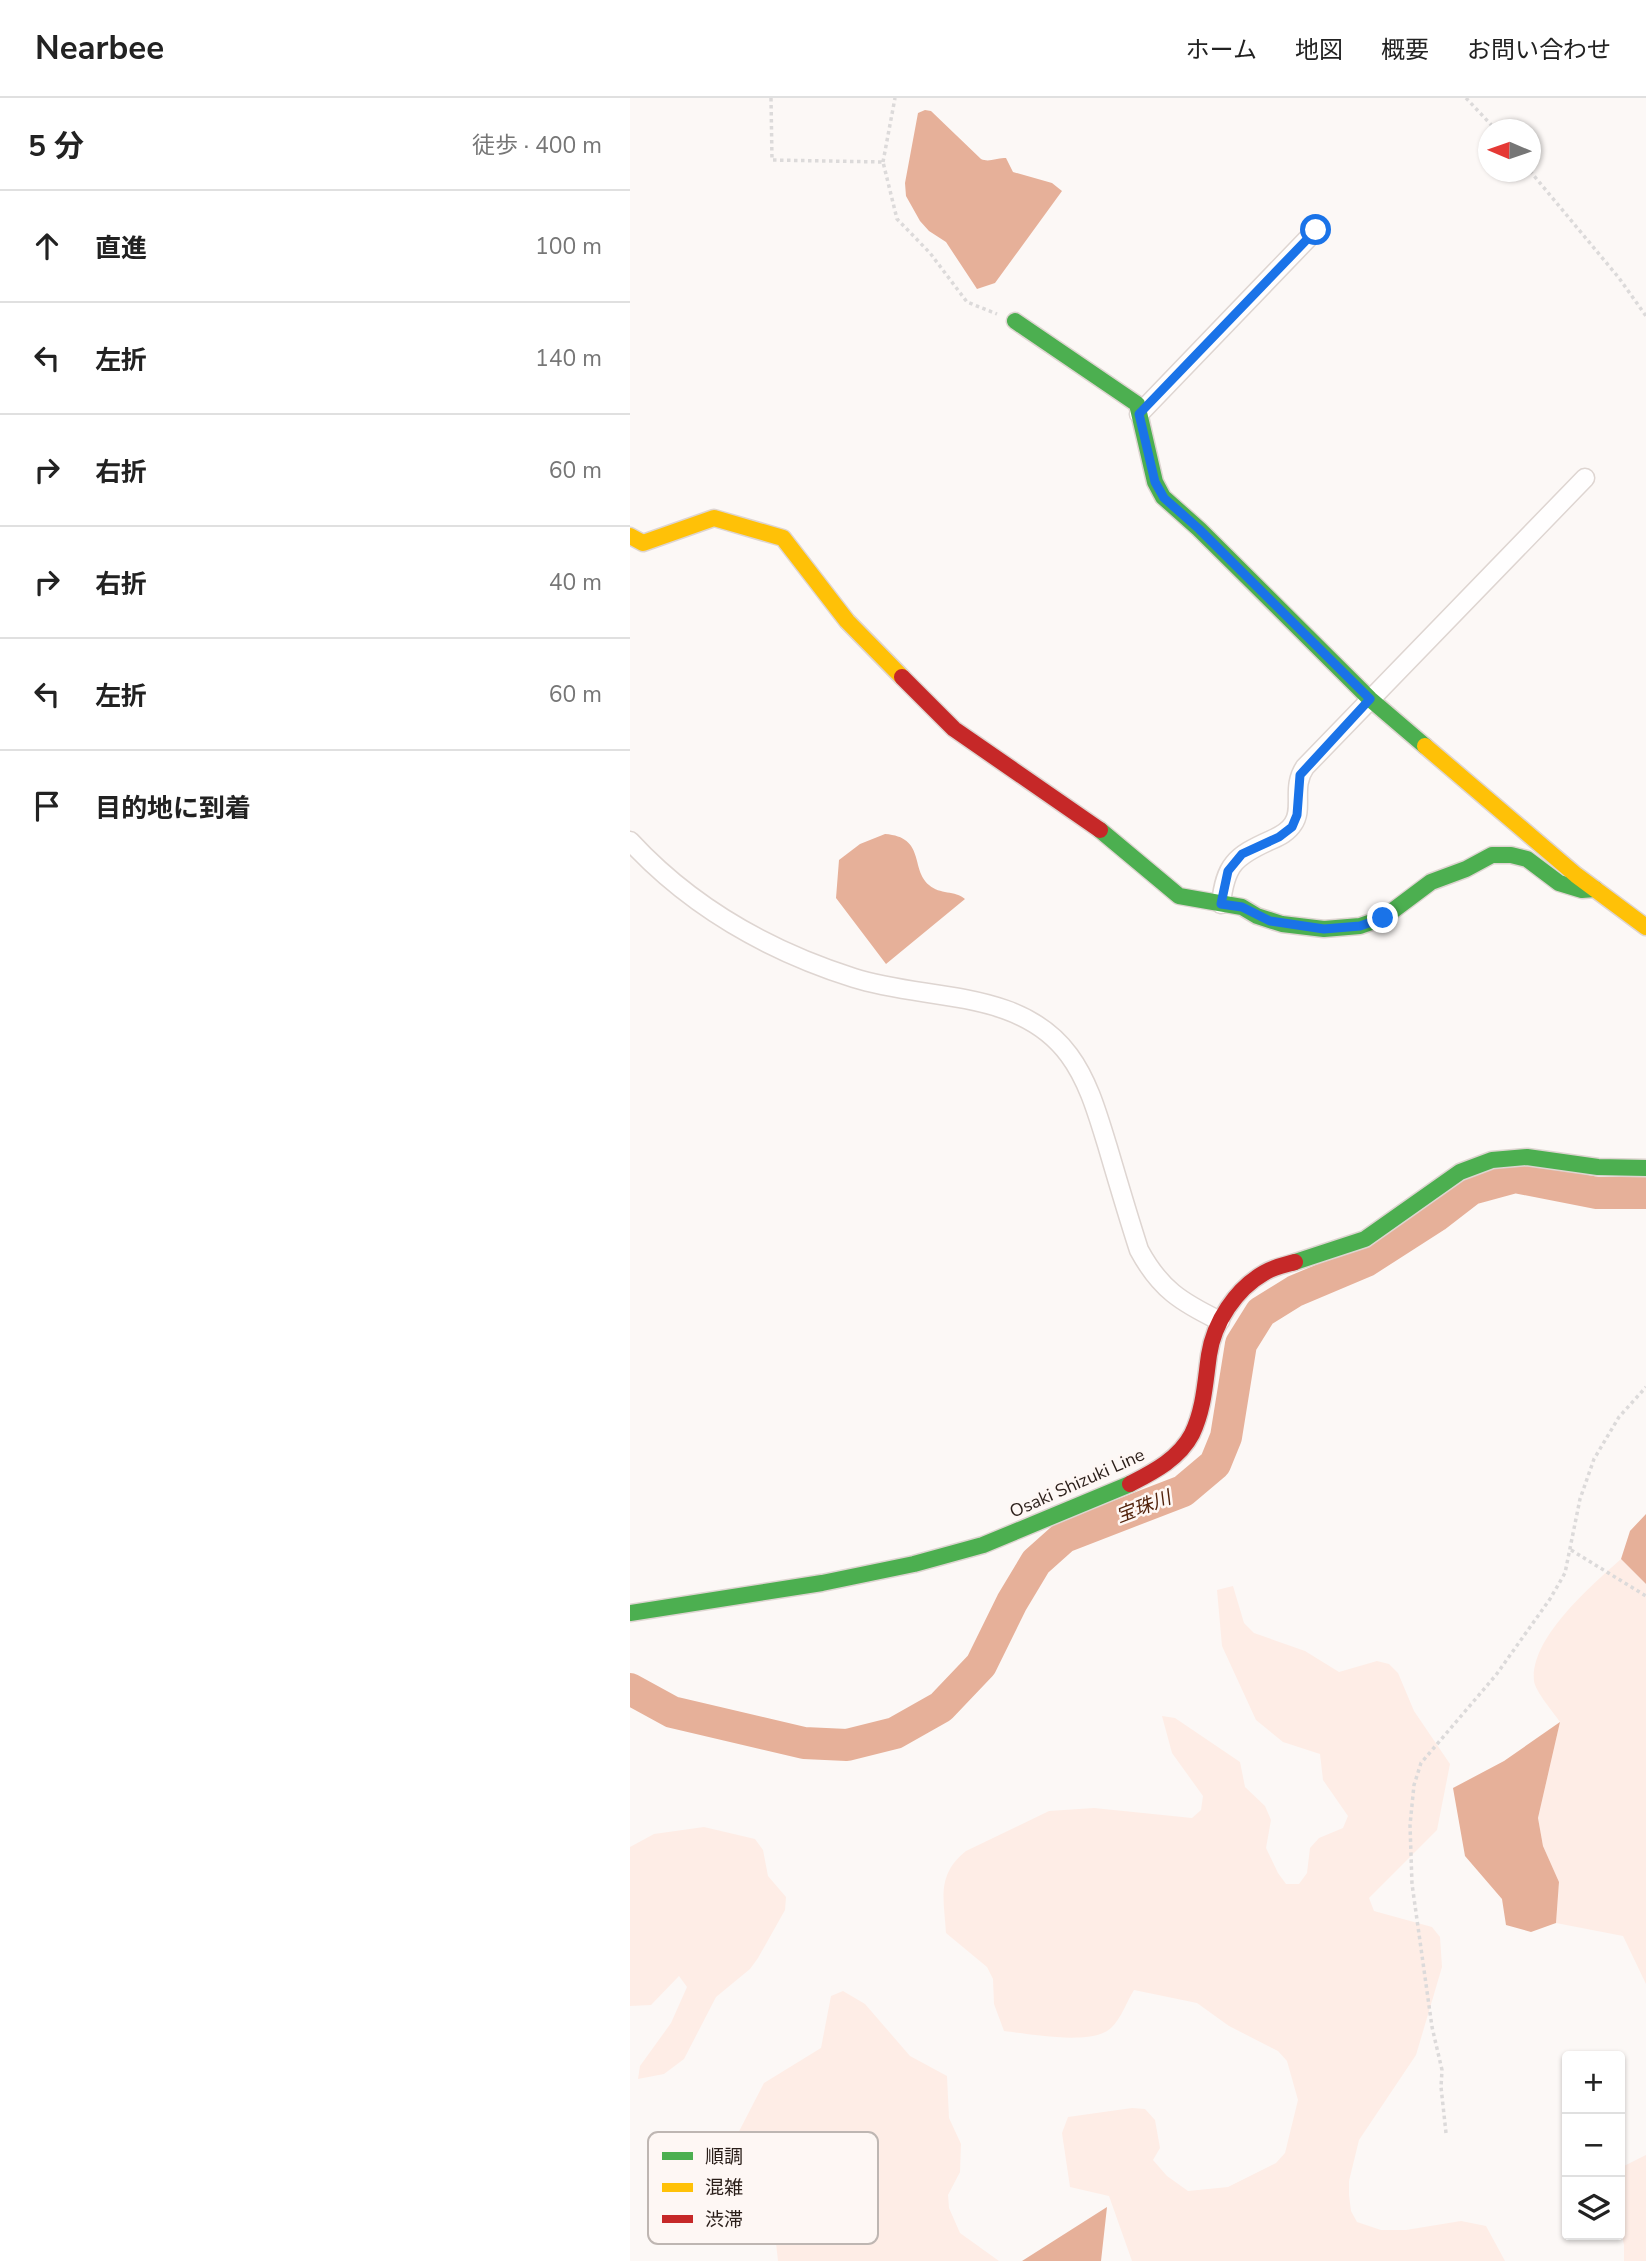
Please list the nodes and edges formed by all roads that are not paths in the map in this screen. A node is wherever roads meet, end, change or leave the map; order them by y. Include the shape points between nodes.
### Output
1 (1316, 230) dead end
2 (1015, 321) road end
3 (1139, 414) junction
4 (1585, 478) dead end
5 (630, 536) edge
6 (1370, 699) junction
7 (630, 841) edge
8 (1595, 889) junction
9 (1221, 904) junction
10 (1646, 927) edge
11 (1646, 1168) edge
12 (1220, 1321) junction
13 (630, 1613) edge

1 - 3 street
2 - 3 street via 1137,404
3 - 6 street via 1155,482 1164,498
4 - 6 street
5 - 9 street via 643,542 714,518 783,538 847,621 954,729 1103,832 1179,896
6 - 8 street
6 - 9 street via 1300,775 1292,827 1242,854 1228,871
7 - 12 street via 682,891 785,952 883,987 999,1007 1050,1034 1070,1056 1087,1086 1147,1266 1170,1293
8 - 9 street via 1566,886 1527,859 1500,854 1431,882 1383,918 1360,926 1324,929 1282,923
8 - 10 street
11 - 12 street, Osaki Shizuki Line via 1527,1157 1492,1160 1460,1172 1365,1239 1265,1272 1236,1295
12 - 13 street, Osaki Shizuki Line via 1209,1352 1204,1399 1191,1436 1165,1465 1130,1484 983,1545 914,1564

